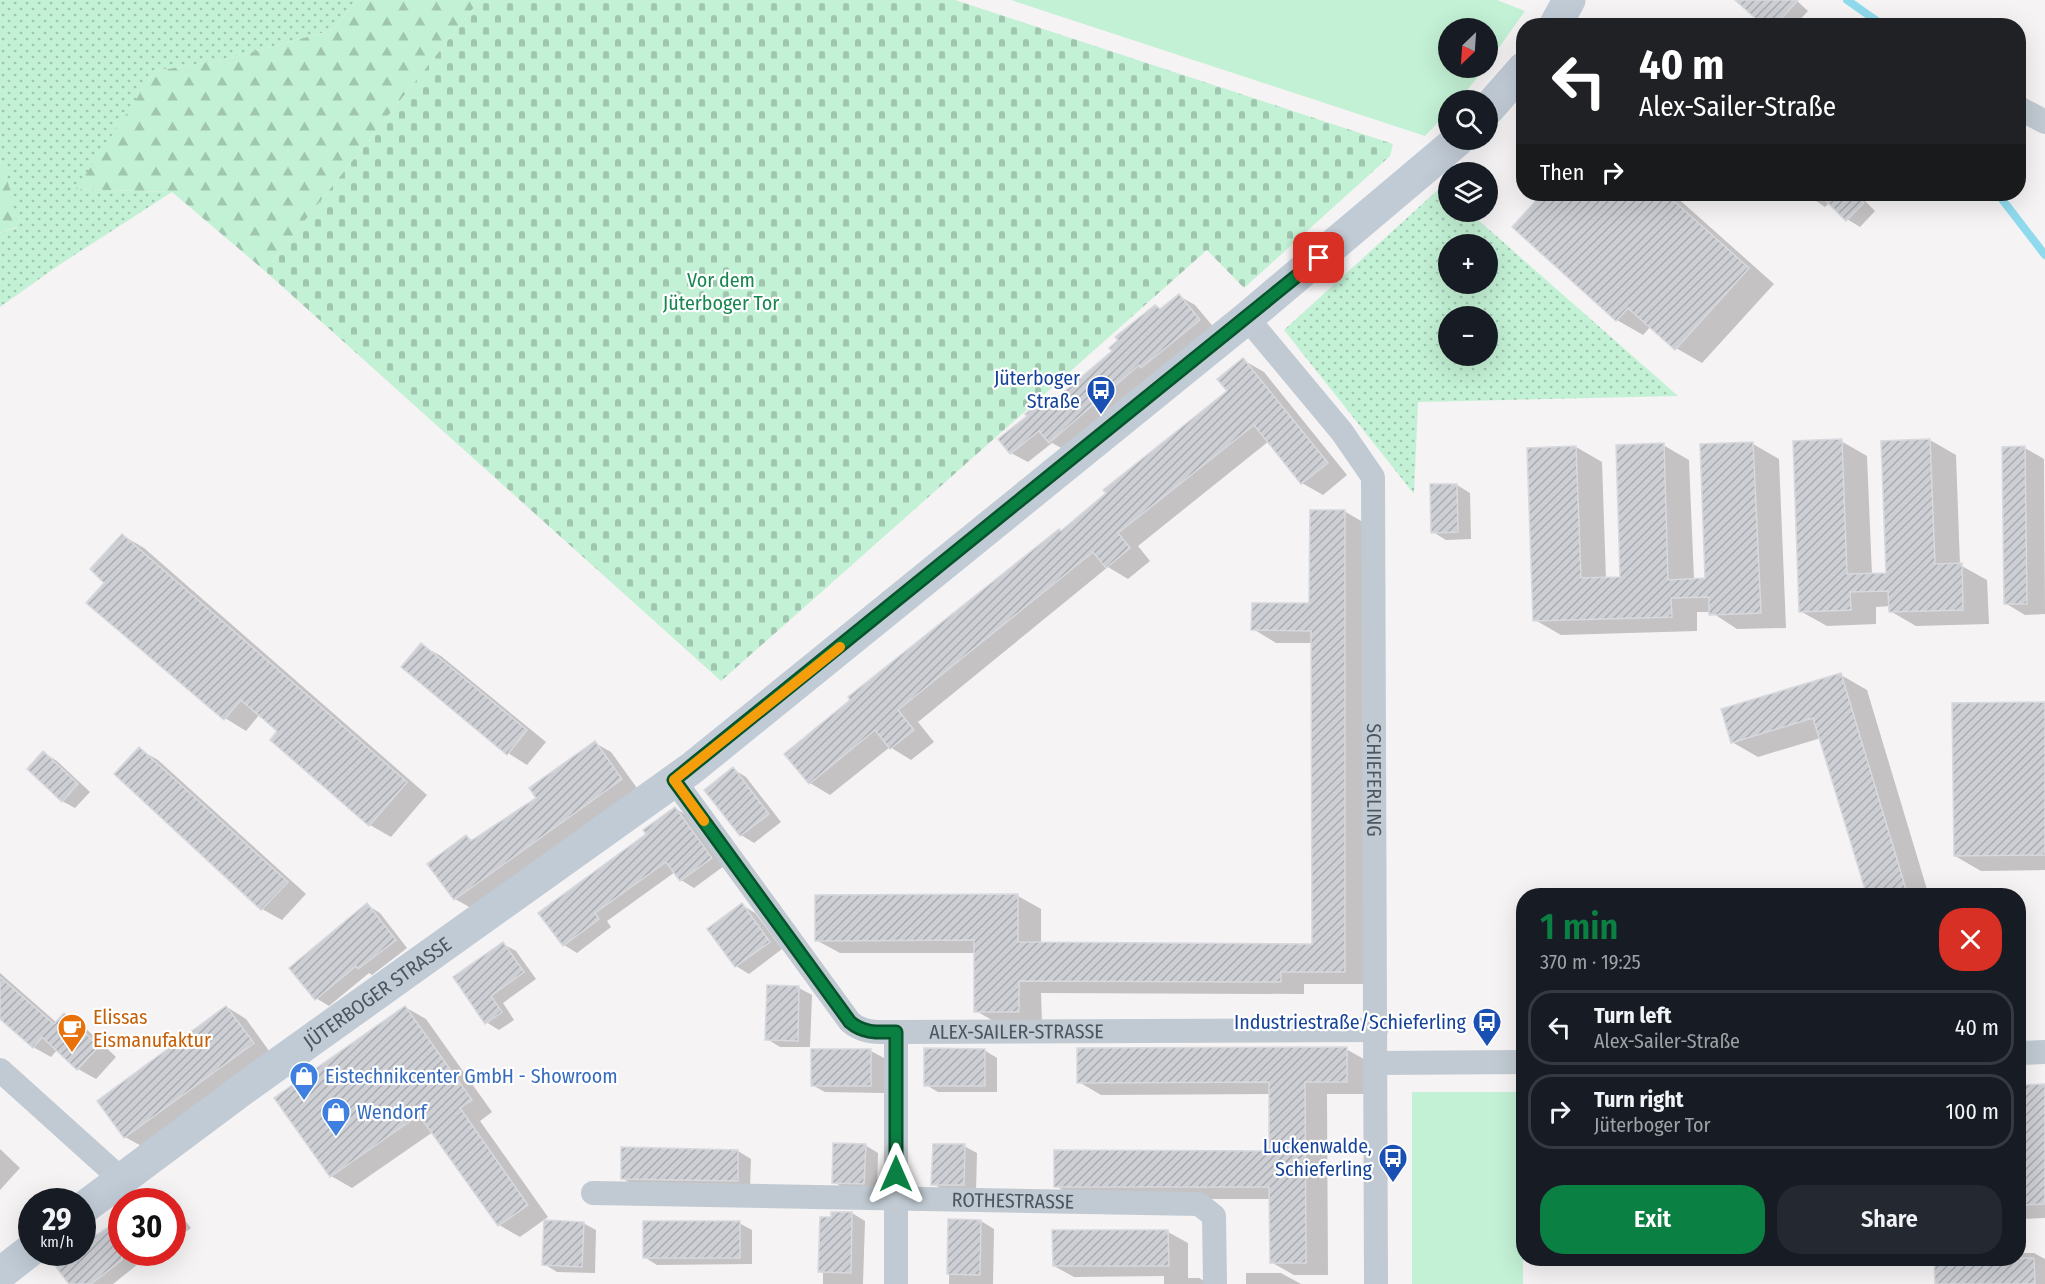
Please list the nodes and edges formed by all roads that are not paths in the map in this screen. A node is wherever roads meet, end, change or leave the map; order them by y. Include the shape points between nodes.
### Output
1 (1569, 0) edge
2 (1559, 18) edge
3 (1516, 77) edge
4 (1498, 98) edge
5 (2026, 112) edge
6 (2045, 122) edge
7 (1446, 150) edge
8 (1247, 318) junction
9 (674, 780) junction
10 (1376, 1030) junction
11 (896, 1032) junction
12 (2045, 1052) edge
13 (2026, 1053) edge
14 (1516, 1062) edge
15 (1376, 1063) junction
16 (0, 1070) edge
17 (121, 1179) junction
18 (593, 1193) dead end
19 (896, 1197) junction
20 (96, 1198) edge
21 (18, 1260) edge
22 (0, 1274) edge
23 (896, 1284) edge
24 (1215, 1284) edge
25 (1376, 1284) edge

1 - 2 main road
3 - 4 main road
5 - 6 street
7 - 8 main road, JÜTERBOGER STRASSE
8 - 9 main road, JÜTERBOGER STRASSE
8 - 10 street, SCHIEFERLING via 1342,432 1373,477
9 - 11 street, ALEX-SAILER-STRASSE via 850,1022 868,1032
9 - 17 main road, JÜTERBOGER STRASSE
10 - 11 street, ALEX-SAILER-STRASSE
10 - 15 street, SCHIEFERLING
11 - 19 street
12 - 13 street
14 - 15 street
15 - 25 street, SCHIEFERLING
16 - 17 street
17 - 20 main road, JÜTERBOGER STRASSE
18 - 19 street, ROTHESTRASSE
19 - 23 street
19 - 24 street, ROTHESTRASSE via 1199,1204 1214,1216
21 - 22 main road

